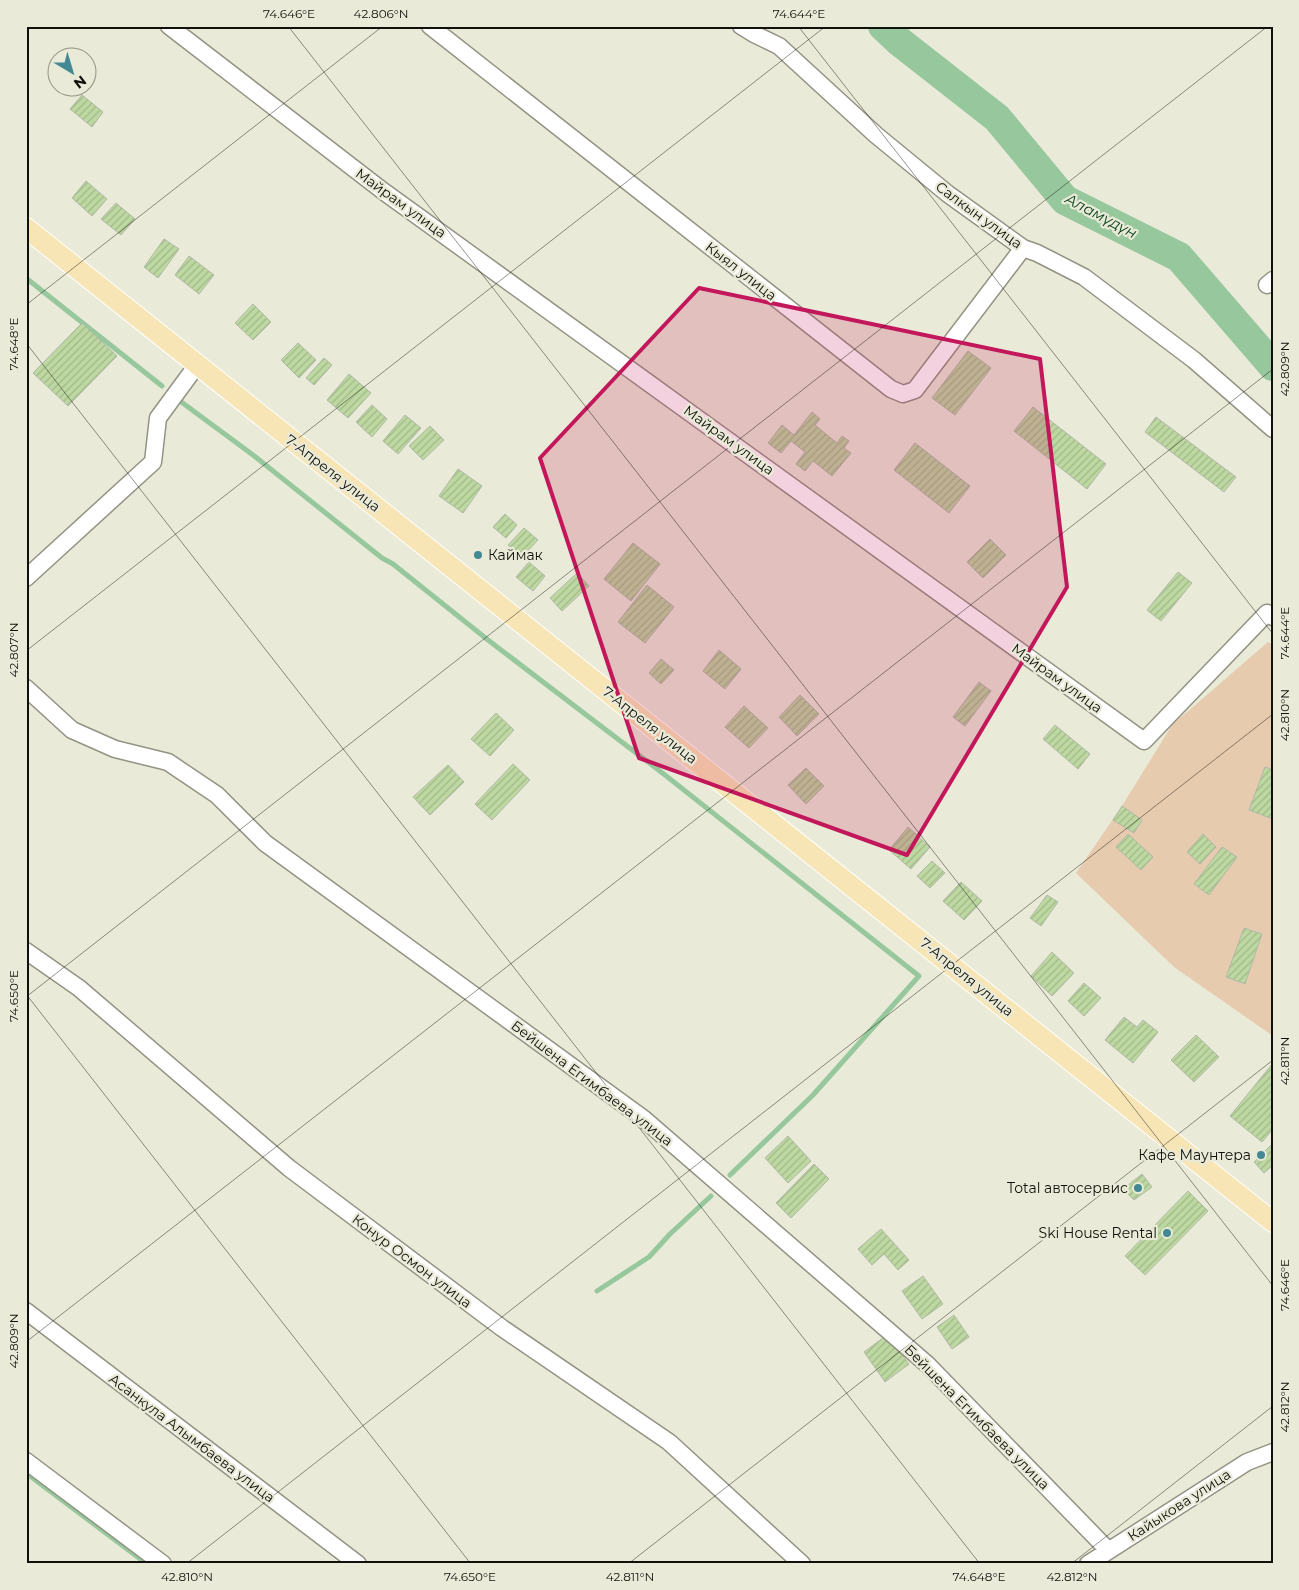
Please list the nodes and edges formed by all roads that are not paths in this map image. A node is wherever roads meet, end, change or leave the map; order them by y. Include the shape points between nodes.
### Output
1 (169, 26) edge
2 (430, 26) edge
3 (741, 26) edge
4 (26, 228) edge
5 (1023, 248) junction
6 (197, 365) junction
7 (1273, 429) edge
8 (26, 578) edge
9 (1273, 617) edge
10 (26, 688) edge
11 (26, 951) edge
12 (1273, 1222) edge
13 (26, 1311) edge
14 (1273, 1452) edge
15 (26, 1461) edge
16 (1108, 1550) junction
17 (163, 1564) edge
18 (358, 1564) edge
19 (802, 1564) edge
20 (1088, 1564) edge

1 - 9 street, Майрам улица via 383,191 1144,741 1267,613
2 - 5 street, Кыял улица via 891,389 903,394 915,390
3 - 5 street, Салкын улица via 779,46 914,168
4 - 6 main road, 7-Апреля улица
5 - 7 street, Салкын улица via 1084,277 1194,360
6 - 8 street via 158,418 152,462
6 - 12 main road, 7-Апреля улица
10 - 16 street, Бейшена Егимбаева улица via 72,730 115,749 168,762 217,795 265,843 644,1119 928,1365
11 - 19 street, Конур Осмон улица via 79,988 289,1168 502,1328 669,1442
13 - 18 street, Асанкула Алымбаева улица
14 - 16 street, Кайыкова улица via 1246,1462
15 - 17 street
16 - 20 street, Кайыкова улица

